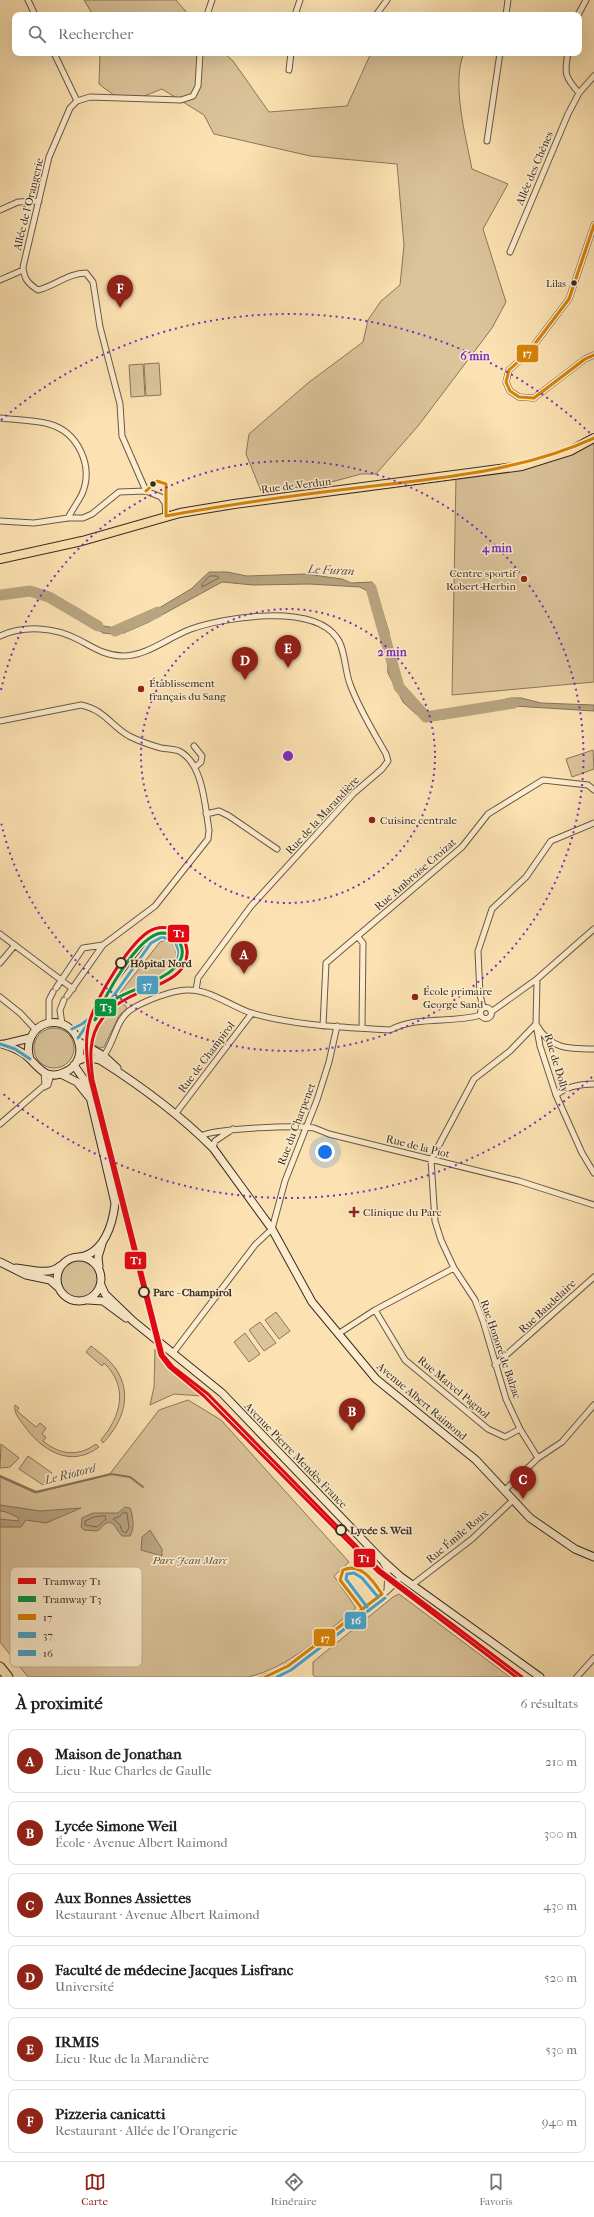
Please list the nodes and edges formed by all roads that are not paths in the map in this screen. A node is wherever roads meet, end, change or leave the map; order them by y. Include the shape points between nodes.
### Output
1 (28, 0) edge
2 (212, 0) edge
3 (300, 0) edge
4 (387, 0) edge
5 (508, 0) edge
6 (586, 0) edge
7 (34, 12) edge
8 (208, 12) edge
9 (296, 12) edge
10 (378, 12) edge
11 (506, 12) edge
12 (580, 12) edge
13 (55, 56) edge
14 (200, 56) edge
15 (291, 56) edge
16 (500, 56) edge
17 (567, 56) edge
18 (289, 70) dead end
19 (594, 76) edge
20 (579, 93) junction
21 (77, 101) junction
22 (487, 141) dead end
23 (39, 201) junction
24 (0, 210) edge
25 (594, 225) edge
26 (510, 252) dead end
27 (23, 270) junction
28 (0, 280) edge
29 (594, 355) edge
30 (0, 418) edge
31 (594, 438) edge
32 (146, 491) junction
33 (166, 516) junction
34 (68, 518) junction
35 (0, 521) edge
36 (0, 559) edge
37 (0, 636) edge
38 (0, 721) edge
39 (194, 746) dead end
40 (196, 767) junction
41 (594, 790) edge
42 (206, 814) junction
43 (594, 823) edge
44 (276, 848) dead end
45 (594, 929) edge
46 (0, 934) edge
47 (358, 936) junction
48 (15, 945) junction
49 (103, 945) junction
50 (0, 963) edge
51 (62, 980) junction
52 (537, 980) junction
53 (73, 989) junction
54 (196, 990) junction
55 (0, 997) edge
56 (484, 1007) junction
57 (491, 1012) junction
58 (252, 1013) junction
59 (480, 1015) junction
60 (49, 1023) junction
61 (62, 1024) junction
62 (536, 1024) junction
63 (323, 1026) junction
64 (337, 1026) junction
65 (362, 1028) junction
66 (36, 1030) junction
67 (30, 1038) junction
68 (79, 1042) junction
69 (1, 1044) edge
70 (594, 1049) edge
71 (102, 1058) junction
72 (30, 1059) junction
73 (76, 1063) junction
74 (44, 1072) junction
75 (51, 1074) junction
76 (61, 1074) junction
77 (594, 1084) edge
78 (41, 1088) junction
79 (556, 1095) junction
80 (89, 1098) junction
81 (176, 1113) junction
82 (0, 1124) edge
83 (306, 1128) junction
84 (234, 1129) junction
85 (201, 1136) junction
86 (213, 1148) junction
87 (431, 1160) junction
88 (594, 1173) edge
89 (594, 1206) edge
90 (272, 1229) junction
91 (102, 1242) junction
92 (80, 1257) junction
93 (0, 1262) edge
94 (61, 1266) junction
95 (12, 1267) junction
96 (99, 1267) junction
97 (454, 1268) junction
98 (594, 1277) edge
99 (101, 1285) junction
100 (58, 1287) junction
101 (88, 1300) junction
102 (376, 1310) junction
103 (133, 1321) junction
104 (338, 1334) junction
105 (173, 1353) junction
106 (495, 1365) junction
107 (594, 1405) edge
108 (520, 1429) junction
109 (538, 1458) junction
110 (504, 1491) junction
111 (512, 1501) junction
112 (594, 1557) edge
113 (381, 1559) junction
114 (401, 1577) junction
115 (412, 1585) junction
116 (387, 1590) junction
117 (594, 1658) edge
118 (0, 1667) edge
119 (8, 1677) edge
120 (265, 1677) edge
121 (540, 1677) edge
122 (577, 1677) edge

1 - 7 street
2 - 8 street
3 - 9 street
4 - 10 street
5 - 11 street
6 - 12 street
13 - 21 street
14 - 21 street via 198,86 192,96 181,100 90,97
15 - 18 street
16 - 22 street
17 - 20 street via 566,79
19 - 20 street, Allée des Chênes
20 - 26 street, Allée des Chênes
21 - 23 street, Allée de l'Orangerie via 70,108 50,157
23 - 24 street via 18,202
23 - 27 street, Allée de l'Orangerie
25 - 29 street via 569,299 528,353 509,370 506,382 510,391 519,397 534,398
27 - 28 street
27 - 32 street via 27,281 38,290 48,288 76,273 86,273 93,282 100,327 120,404 122,436
30 - 34 street via 50,424 68,432 79,445 85,462 85,480 82,493
31 - 33 main road, Rue de Verdun via 570,451 522,466 234,504
32 - 33 street via 161,497 165,503
32 - 34 street via 119,492 92,514 83,518
33 - 36 main road, Rue de Verdun via 82,541
34 - 35 street via 34,523
37 - 54 street, Rue de la Marandière via 17,631 42,629 73,637 107,655 125,656 144,651 191,629 247,616 313,621 329,628 338,639 360,710 388,761 354,793 251,906 198,978
38 - 40 street via 81,705 90,707 128,735 156,747 177,750 190,758
39 - 40 street via 202,756
40 - 42 street
41 - 47 street, Rue Ambroise Croizat via 588,785 543,780 488,814 462,847
42 - 44 street via 219,811
42 - 49 street via 208,839 176,880 155,906
43 - 56 street via 551,841 526,877 492,909 478,951 480,995
45 - 52 street
46 - 48 street
47 - 63 street, Rue Ambroise Croizat via 326,963
47 - 65 street via 363,943
48 - 50 street
48 - 51 street
49 - 51 street via 83,948
49 - 53 street
51 - 53 street
51 - 60 street via 49,1000
52 - 57 street
52 - 62 street, Rue de Dolly
53 - 61 street via 60,1008
54 - 58 street
54 - 71 street via 176,991 129,1012 121,1021
55 - 66 street
56 - 57 street
56 - 59 street
57 - 59 street via 488,1018
58 - 63 street
58 - 81 street, Rue de Champirol
59 - 65 street via 473,1018 430,1019 390,1030
60 - 61 street
60 - 66 street
61 - 68 street via 74,1031
62 - 70 street via 545,1038 555,1045
62 - 79 street, Rue de Dolly via 540,1046
62 - 87 street via 510,1052 474,1079
63 - 64 street
64 - 65 street
64 - 83 street, Rue du Charpenet via 329,1062
66 - 67 street
67 - 69 street
67 - 72 street
68 - 71 street, Avenue Albert Raimond
68 - 73 street via 80,1052
69 - 72 street via 15,1048
71 - 73 street via 87,1057
71 - 81 street, Avenue Albert Raimond
72 - 74 street
73 - 76 street
73 - 80 street via 87,1084
74 - 75 street
74 - 78 street via 45,1084
75 - 76 street
75 - 78 street via 48,1085
76 - 80 street via 77,1082
77 - 79 street via 562,1090
78 - 82 street
79 - 88 street, Rue de Dolly via 582,1154
80 - 91 street via 115,1203 114,1218
81 - 85 street, Avenue Albert Raimond
83 - 84 street, Rue de la Piot
83 - 87 street, Rue de la Piot
83 - 90 street, Rue du Charpenet via 285,1181
84 - 85 street, Rue de la Piot
84 - 86 street via 215,1141
85 - 86 street, Avenue Albert Raimond
86 - 90 street, Avenue Albert Raimond
87 - 89 street, Rue de la Piot via 519,1181
87 - 97 street, Rue Honoré de Balzac via 435,1221
90 - 104 street, Avenue Albert Raimond via 312,1302
90 - 105 street via 255,1245
91 - 92 street via 89,1254
91 - 96 street via 98,1258
92 - 94 street via 69,1259
92 - 96 street via 91,1259
93 - 95 street
94 - 95 street via 49,1271
94 - 100 street via 57,1276
95 - 100 street via 26,1275 50,1280
96 - 99 street
97 - 102 street
97 - 106 street, Rue Honoré de Balzac via 478,1307
98 - 106 street, Rue Baudelaire
99 - 101 street via 97,1293
99 - 103 street, Avenue Pierre Mendès France via 105,1294
100 - 101 street via 74,1300
101 - 103 street via 102,1301
102 - 104 street
102 - 108 street, Rue Marcel Pagnol via 406,1360 482,1424 505,1437
103 - 105 street, Avenue Pierre Mendès France
104 - 110 street, Avenue Albert Raimond via 376,1379 476,1460
105 - 113 street, Avenue Pierre Mendès France via 222,1393
106 - 108 street, Rue Honoré de Balzac via 506,1399
107 - 109 street via 562,1442
108 - 109 street, Rue Honoré de Balzac
109 - 110 street
110 - 111 street, Avenue Albert Raimond
111 - 112 street, Avenue Albert Raimond via 530,1518 574,1549
111 - 115 street, Rue Émile Roux via 472,1540
113 - 114 street, Avenue Pierre Mendès France
113 - 116 street via 388,1571
114 - 115 street, Avenue Pierre Mendès France
114 - 116 street
115 - 121 street, Avenue Pierre Mendès France
116 - 120 street via 288,1666
117 - 122 street
118 - 119 highway

